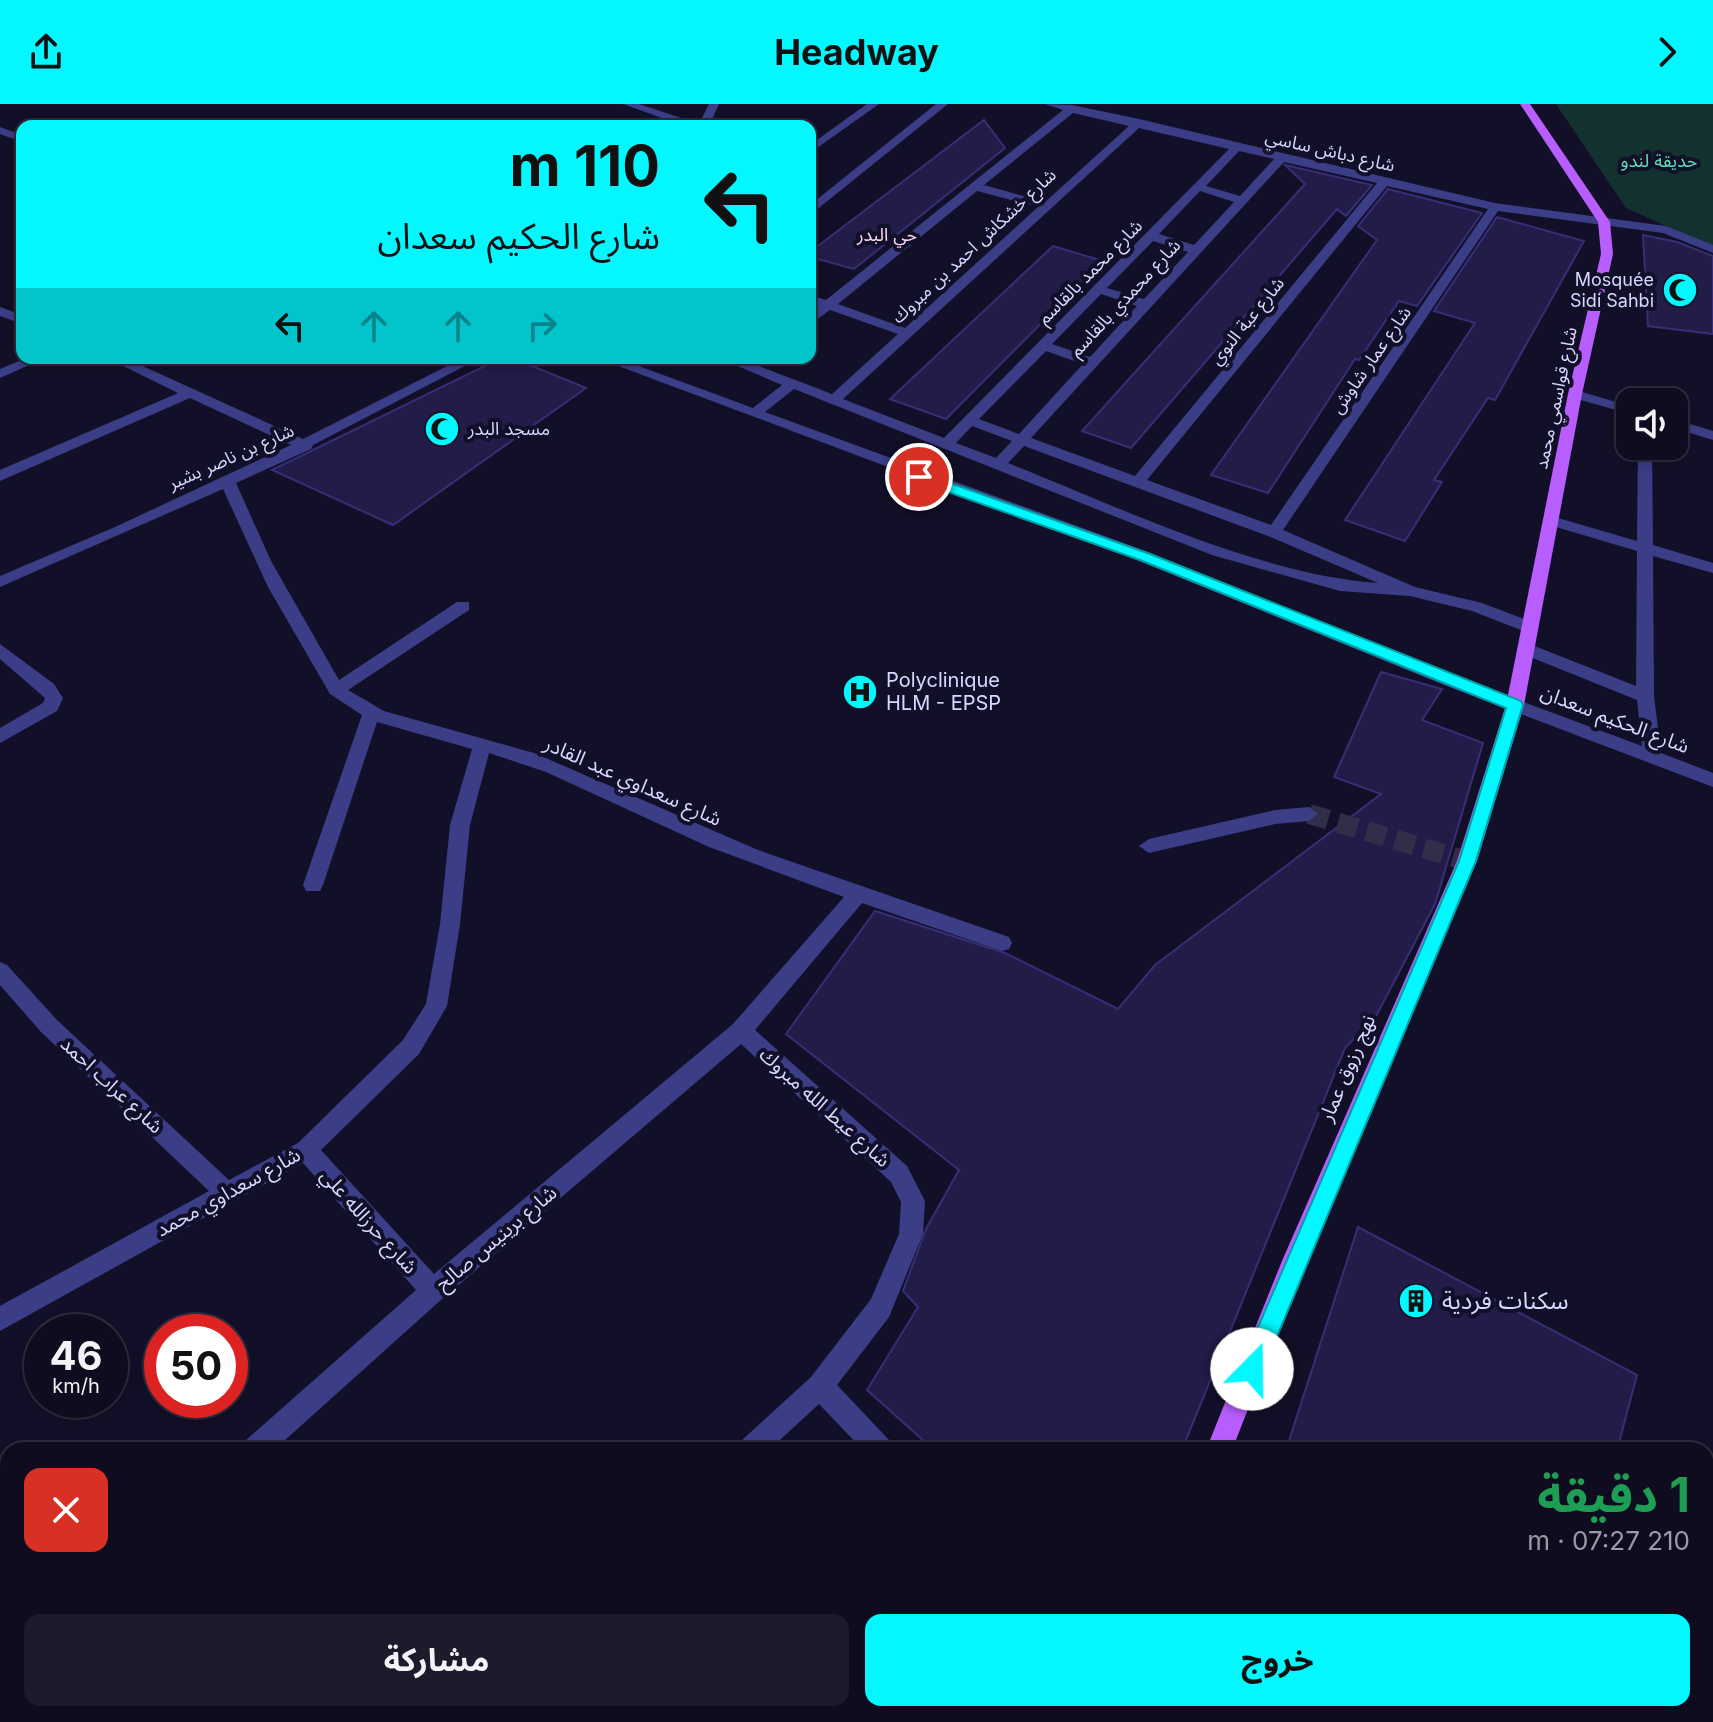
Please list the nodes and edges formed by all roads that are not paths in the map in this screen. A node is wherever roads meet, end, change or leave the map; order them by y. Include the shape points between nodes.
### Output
1 (628, 104) edge
2 (874, 104) edge
3 (943, 104) edge
4 (1050, 104) edge
5 (1525, 104) edge
6 (1072, 108) junction
7 (677, 120) edge
8 (1139, 122) junction
9 (816, 146) edge
10 (1237, 147) junction
11 (1281, 158) junction
12 (1384, 182) junction
13 (977, 187) junction
14 (1198, 187) junction
15 (1242, 200) junction
16 (1044, 205) junction
17 (816, 206) edge
18 (1495, 207) junction
19 (1604, 222) junction
20 (1151, 236) junction
21 (1713, 249) edge
22 (1195, 250) junction
23 (1098, 289) junction
24 (816, 301) edge
25 (1145, 304) junction
26 (829, 305) junction
27 (816, 315) edge
28 (907, 333) junction
29 (1043, 345) junction
30 (1090, 362) junction
31 (24, 364) edge
32 (128, 364) edge
33 (462, 364) edge
34 (620, 364) edge
35 (759, 364) edge
36 (0, 374) edge
37 (793, 383) junction
38 (192, 392) junction
39 (1575, 394) junction
40 (835, 399) junction
41 (1616, 406) edge
42 (754, 414) junction
43 (968, 420) junction
44 (1688, 428) edge
45 (1713, 436) edge
46 (1019, 439) junction
47 (946, 445) junction
48 (306, 446) junction
49 (1645, 460) edge
50 (998, 465) junction
51 (0, 476) edge
52 (227, 480) junction
53 (1138, 482) junction
54 (1551, 521) junction
55 (1274, 532) junction
56 (1647, 546) junction
57 (1218, 551) junction
58 (1713, 568) edge
59 (1200, 581) junction
60 (0, 582) edge
61 (1410, 591) junction
62 (463, 606) dead end
63 (1531, 628) junction
64 (1526, 649) junction
65 (0, 650) edge
66 (336, 690) junction
67 (1645, 696) junction
68 (1515, 705) junction
69 (371, 714) junction
70 (0, 736) edge
71 (482, 745) junction
72 (1652, 757) junction
73 (1713, 780) edge
74 (1309, 814) tunnel mouth
75 (1149, 846) dead end
76 (313, 885) dead end
77 (858, 894) junction
78 (1002, 943) dead end
79 (0, 971) edge
80 (741, 1031) junction
81 (306, 1150) junction
82 (228, 1194) junction
83 (433, 1291) junction
84 (0, 1319) edge
85 (820, 1386) junction
86 (263, 1442) edge
87 (759, 1442) edge
88 (873, 1442) edge
89 (1222, 1442) edge

1 - 7 street
2 - 9 street
3 - 17 street
4 - 6 street, شارع دباش ساسي
5 - 19 main road
6 - 8 street, شارع دباش ساسي
6 - 13 street
8 - 10 street, شارع دباش ساسي
8 - 16 street, شارع خشكاش احمد بن مبروك
10 - 11 street, شارع دباش ساسي
10 - 14 street, شارع محمد بالقاسم
11 - 12 street, شارع دباش ساسي
11 - 15 street, شارع محمدي بالقاسم
12 - 18 street, شارع دباش ساسي
12 - 53 street, شارع عبة النوي
13 - 16 street
13 - 26 street
14 - 15 street
14 - 20 street, شارع محمد بالقاسم
15 - 22 street, شارع محمدي بالقاسم
16 - 28 street, شارع خشكاش احمد بن مبروك
18 - 19 street, شارع دباش ساسي
18 - 55 street, شارع عمار شاوش
19 - 21 street, شارع دباش ساسي via 1666,230
19 - 39 main road, شارع قواسمي محمد via 1607,254
20 - 22 street
20 - 23 street, شارع محمد بالقاسم
22 - 25 street, شارع محمدي بالقاسم
23 - 25 street
23 - 29 street, شارع محمد بالقاسم
24 - 26 street
25 - 30 street, شارع محمدي بالقاسم
26 - 27 street
26 - 28 street
28 - 40 street, شارع خشكاش احمد بن مبروك
29 - 30 street
29 - 43 street, شارع محمد بالقاسم
30 - 46 street, شارع محمدي بالقاسم
31 - 36 street
32 - 38 street
33 - 48 street, شارع بن ناصر بشير
34 - 42 street, شارع الحكيم سعدان
35 - 37 street
37 - 40 street
37 - 42 street
38 - 48 street
38 - 51 street
39 - 41 street
39 - 54 main road, شارع قواسمي محمد
40 - 47 street
42 - 59 street, شارع الحكيم سعدان
43 - 46 street
43 - 47 street, شارع محمد بالقاسم
44 - 45 street
46 - 50 street, شارع محمدي بالقاسم
46 - 53 street
47 - 50 street
48 - 52 street, شارع بن ناصر بشير
49 - 56 street
50 - 57 street
52 - 60 street, شارع بن ناصر بشير
52 - 66 street, شارع سعداوي عبد القادر via 291,617
53 - 55 street
54 - 56 street
54 - 63 main road, شارع قواسمي محمد
55 - 61 street
56 - 58 street
56 - 67 street
57 - 59 street
57 - 61 street via 1340,586
59 - 68 street, شارع الحكيم سعدان
61 - 63 street
62 - 66 street
63 - 64 main road, شارع قواسمي محمد
64 - 67 street
64 - 68 main road
65 - 70 street via 54,698 51,707
66 - 69 street, شارع سعداوي عبد القادر
67 - 72 street
68 - 72 street, شارع الحكيم سعدان
68 - 89 main road, نهج رزوق عمار via 1467,861 1294,1261
69 - 71 street, شارع سعداوي عبد القادر
69 - 76 street
71 - 77 street, شارع سعداوي عبد القادر via 539,762 670,824
71 - 81 street, شارع سعداوي محمد via 460,825 436,1006 411,1047
72 - 73 street, شارع الحكيم سعدان
74 - 75 street
77 - 78 street, شارع سعداوي عبد القادر
77 - 80 street, شارع عيط الله مبروك
79 - 82 street, شارع عراب احمد via 49,1026
80 - 83 street, شارع برينيس صالح
80 - 85 street, شارع عيط الله مبروك via 899,1174 913,1201 911,1234 880,1308
81 - 82 street, شارع سعداوي محمد
81 - 83 street, شارع حرزالله علي
82 - 84 street, شارع سعداوي محمد
83 - 86 street, شارع برينيس صالح
85 - 87 street, شارع عيط الله مبروك
85 - 88 street

